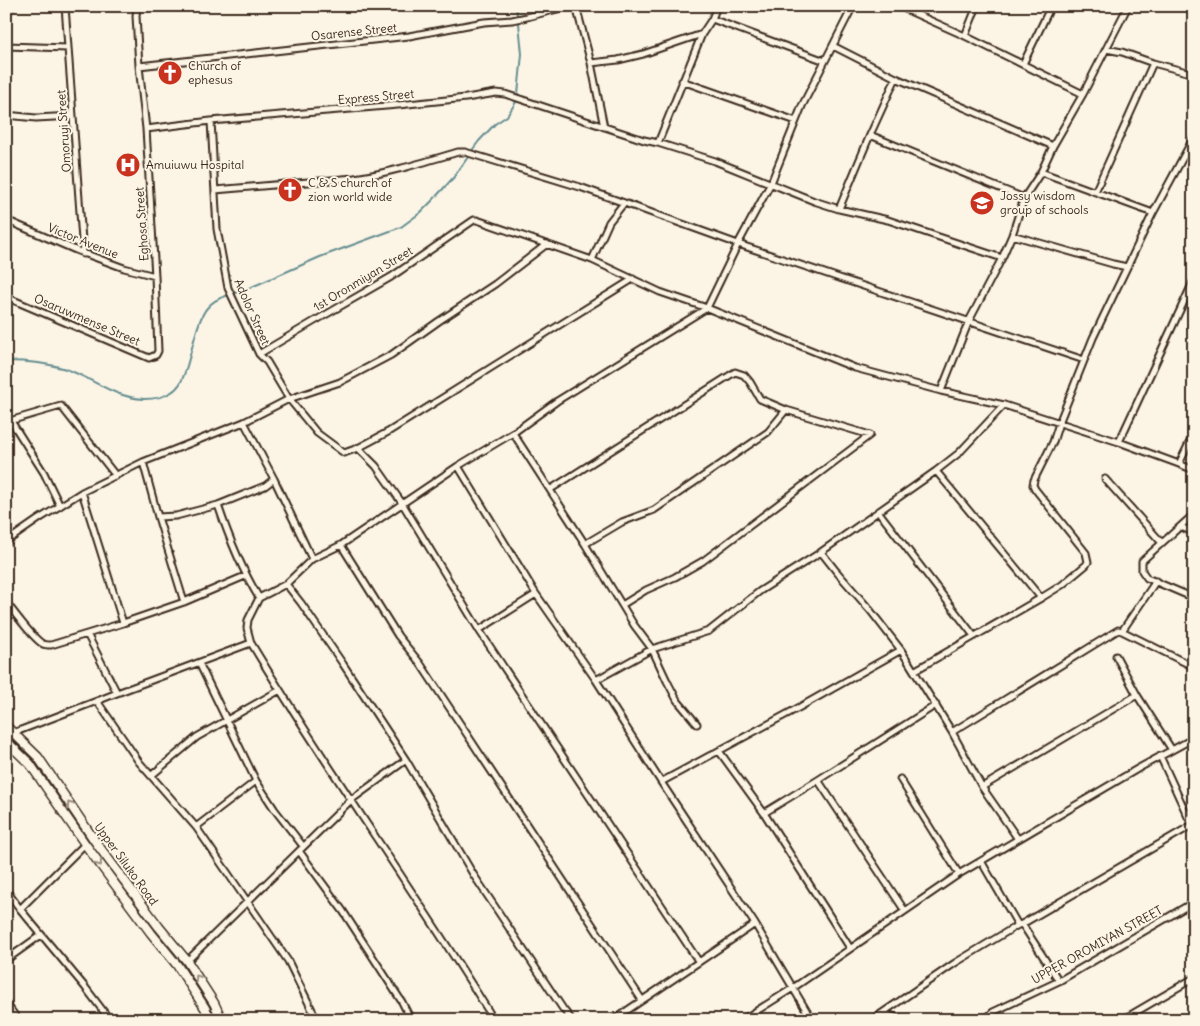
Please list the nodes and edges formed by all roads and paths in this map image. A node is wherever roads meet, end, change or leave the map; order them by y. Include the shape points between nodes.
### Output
1 (11, 6) edge
2 (65, 6) edge
3 (137, 6) edge
4 (569, 6) edge
5 (576, 6) edge
6 (716, 6) edge
7 (853, 6) edge
8 (898, 6) edge
9 (977, 6) edge
10 (1050, 6) edge
11 (1128, 6) edge
12 (6, 16) edge
13 (712, 19) junction
14 (702, 34) junction
15 (965, 36) junction
16 (6, 46) edge
17 (832, 46) junction
18 (68, 48) junction
19 (1106, 49) junction
20 (825, 61) junction
21 (591, 63) junction
22 (1153, 63) junction
23 (1022, 64) junction
24 (139, 66) junction
25 (1194, 74) edge
26 (896, 78) junction
27 (682, 81) junction
28 (1083, 94) junction
29 (6, 115) edge
30 (73, 116) junction
31 (796, 120) junction
32 (211, 122) junction
33 (604, 127) junction
34 (146, 129) junction
35 (870, 135) junction
36 (1194, 137) edge
37 (658, 143) junction
38 (1053, 146) junction
39 (1041, 172) junction
40 (771, 183) junction
41 (215, 190) junction
42 (1095, 192) junction
43 (1024, 198) junction
44 (624, 203) junction
45 (839, 209) junction
46 (1153, 213) junction
47 (6, 220) edge
48 (1012, 235) junction
49 (547, 244) junction
50 (738, 244) junction
51 (84, 254) junction
52 (1002, 258) junction
53 (592, 260) junction
54 (1127, 266) junction
55 (155, 276) junction
56 (633, 279) junction
57 (1194, 280) edge
58 (6, 297) edge
59 (707, 308) junction
60 (969, 321) junction
61 (158, 351) joint
62 (259, 354) junction
63 (1084, 360) junction
64 (941, 391) junction
65 (289, 399) junction
66 (1004, 405) junction
67 (786, 410) junction
68 (9, 421) edge
69 (244, 422) junction
70 (1059, 423) junction
71 (513, 432) junction
72 (1194, 433) edge
73 (1119, 442) junction
74 (358, 448) junction
75 (143, 462) junction
76 (1180, 464) junction
77 (458, 466) junction
78 (1194, 470) edge
79 (936, 471) junction
80 (116, 476) junction
81 (274, 478) junction
82 (1105, 479) dead end
83 (551, 489) junction
84 (82, 492) junction
85 (402, 503) junction
86 (60, 506) junction
87 (218, 506) junction
88 (878, 511) junction
89 (1194, 514) edge
90 (158, 517) junction
91 (1180, 527) junction
92 (6, 532) edge
93 (1194, 532) edge
94 (8, 541) edge
95 (1162, 543) junction
96 (585, 544) junction
97 (341, 545) junction
98 (821, 552) junction
99 (312, 559) junction
100 (245, 576) junction
101 (1156, 581) junction
102 (286, 584) junction
103 (536, 594) junction
104 (259, 598) junction
105 (1040, 598) junction
106 (1194, 598) edge
107 (6, 602) edge
108 (184, 602) junction
109 (622, 605) junction
110 (123, 624) junction
111 (479, 630) junction
112 (1122, 631) junction
113 (87, 634) junction
114 (974, 636) junction
115 (252, 643) junction
116 (652, 649) junction
117 (901, 650) junction
118 (1116, 656) dead end
119 (199, 663) junction
120 (1194, 667) edge
121 (914, 671) junction
122 (596, 680) junction
123 (280, 690) junction
124 (117, 692) junction
125 (1137, 695) junction
126 (97, 701) junction
127 (936, 705) junction
128 (226, 720) junction
129 (697, 724) dead end
130 (6, 726) edge
131 (952, 732) junction
132 (14, 733) junction
133 (1194, 738) edge
134 (6, 741) edge
135 (1172, 750) junction
136 (719, 751) junction
137 (1160, 756) junction
138 (406, 760) junction
139 (152, 775) junction
140 (900, 779) dead end
141 (818, 780) junction
142 (256, 781) junction
143 (661, 782) junction
144 (982, 787) junction
145 (351, 800) junction
146 (764, 813) junction
147 (1193, 826) edge
148 (196, 827) junction
149 (1018, 839) junction
150 (85, 844) junction
151 (301, 848) junction
152 (982, 861) junction
153 (959, 874) junction
154 (6, 890) edge
155 (247, 901) junction
156 (1194, 902) edge
157 (20, 910) junction
158 (905, 911) junction
159 (755, 924) junction
160 (1020, 924) junction
161 (41, 935) junction
162 (850, 948) junction
163 (6, 960) edge
164 (187, 961) junction
165 (699, 962) junction
166 (1194, 978) edge
167 (1059, 981) junction
168 (793, 988) junction
169 (642, 1000) junction
170 (6, 1003) edge
171 (883, 1013) junction
172 (18, 1020) edge
173 (110, 1020) edge
174 (211, 1020) edge
175 (222, 1020) edge
176 (317, 1020) edge
177 (411, 1020) edge
178 (494, 1020) edge
179 (572, 1020) edge
180 (613, 1020) edge
181 (742, 1020) edge
182 (812, 1020) edge
183 (872, 1020) edge
184 (904, 1020) edge
185 (984, 1020) edge
186 (1122, 1020) edge

1 - 12 street
2 - 18 street, Omoruyi Street
3 - 24 street, Eghosa Street
4 - 24 street, Osarense Street via 512,20 409,36
5 - 21 street
6 - 13 street
7 - 17 street
8 - 15 street
9 - 15 street
10 - 23 street
11 - 19 street
13 - 14 street
13 - 20 street
14 - 21 street via 643,54
14 - 27 street
15 - 23 street
16 - 18 street
17 - 20 street
17 - 26 street
18 - 30 street, Omoruyi Street
19 - 22 street
19 - 28 street
20 - 31 street
21 - 33 street
22 - 25 street
22 - 42 street
23 - 28 street
24 - 34 street, Eghosa Street
26 - 35 street
26 - 38 street
27 - 31 street
27 - 37 street
28 - 38 street
29 - 30 street via 36,118
30 - 51 street, Omoruyi Street
31 - 40 street
32 - 33 street, Express Street via 496,93
32 - 34 street, Express Street
32 - 41 street, Adolor Street
33 - 37 street, Express Street
34 - 55 street, Eghosa Street
35 - 43 street
35 - 45 street
36 - 46 street
37 - 40 street, Express Street
38 - 39 street
39 - 42 street
39 - 43 street
40 - 45 street, Express Street
40 - 50 street
41 - 44 street via 373,176 465,152
41 - 62 street, Adolor Street via 228,288
42 - 46 street
43 - 48 street
44 - 50 street
44 - 53 street via 607,226
45 - 52 street, Express Street via 888,220
46 - 54 street
47 - 51 street, Victor Avenue
48 - 52 street
48 - 54 street
49 - 53 street
49 - 62 street, 1st Oronmiyan Street via 474,220 391,276
49 - 65 street via 391,355 340,382
50 - 59 street
50 - 60 street
51 - 55 street, Victor Avenue
52 - 60 street
53 - 56 street
54 - 63 street
55 - 61 street, Eghosa Street
56 - 59 street
56 - 74 street
57 - 73 street
58 - 61 street, Osaruwmense Street via 148,358
59 - 64 street via 855,368
59 - 71 street
60 - 63 street
60 - 64 street
62 - 65 street, Adolor Street
63 - 70 street
64 - 66 street
65 - 69 street
65 - 74 street, Adolor Street via 317,433 344,454
66 - 70 street
66 - 79 street
67 - 83 street via 760,399 744,375 735,372
67 - 96 street via 768,432 654,510 622,522
67 - 109 street via 870,435 703,561
68 - 80 street via 61,406
68 - 86 street via 44,473
69 - 75 street
69 - 81 street
70 - 73 street
70 - 105 street via 1033,485 1086,553 1088,562 1062,585
71 - 77 street
71 - 83 street
72 - 76 street
73 - 76 street
74 - 85 street via 376,466
75 - 80 street
75 - 90 street
76 - 78 street
77 - 85 street
77 - 103 street
79 - 88 street
79 - 105 street
80 - 84 street
81 - 87 street via 265,486
81 - 99 street
82 - 95 street
83 - 96 street
84 - 86 street
84 - 110 street
85 - 97 street
85 - 111 street
86 - 94 street
87 - 90 street
87 - 100 street
88 - 98 street
88 - 114 street
89 - 91 street
90 - 108 street
91 - 93 street
91 - 95 street
92 - 94 street
95 - 101 street via 1142,561 1142,571 1147,578
96 - 109 street
97 - 99 street
97 - 169 street via 398,636 420,663
98 - 116 street via 760,591 709,631
98 - 117 street
99 - 102 street
100 - 104 street
100 - 108 street
101 - 106 street
101 - 112 street
102 - 104 street
102 - 138 street
103 - 111 street
103 - 122 street
104 - 115 street via 248,620
105 - 114 street
107 - 113 street via 41,644 57,644
108 - 110 street
109 - 116 street
110 - 113 street
111 - 165 street
112 - 120 street
112 - 131 street via 1118,630
113 - 124 street
114 - 121 street
115 - 119 street
115 - 123 street
116 - 122 street
116 - 129 street via 673,693
117 - 121 street
117 - 136 street
118 - 125 street
119 - 124 street
119 - 128 street
121 - 127 street
122 - 143 street
123 - 128 street
123 - 145 street
124 - 126 street
125 - 135 street
125 - 144 street
126 - 132 street
126 - 139 street via 139,762
127 - 131 street
127 - 141 street
128 - 139 street via 197,737
128 - 142 street
130 - 132 main road, Upper Siluko Road
131 - 144 street
164 -> 132 main road, Upper Siluko Road via 97,844 38,758
133 - 135 street
134 - 150 main road, Upper Siluko Road via 30,764
135 - 137 street
136 - 143 street
136 - 146 street
137 - 147 street
137 - 149 street
138 - 145 street
138 - 179 street via 473,874
139 - 148 street
140 - 153 street
141 - 146 street
141 - 158 street
142 - 148 street
142 - 151 street
143 - 159 street
144 - 149 street
145 - 151 street
145 - 178 street
146 - 162 street
147 - 160 street
148 - 155 street
149 - 152 street
150 - 157 street
150 -> 174 main road, Upper Siluko Road via 177,965
151 - 155 street
151 - 177 street
152 - 153 street
152 - 160 street
153 - 158 street
154 - 157 street
155 - 164 street
155 - 176 street via 288,961
156 - 167 street, UPPER OROMIYAN STREET
157 - 161 street
158 - 162 street
159 - 165 street
159 - 168 street
160 - 167 street
160 - 171 street via 955,963
161 - 163 street
161 - 173 street
162 - 168 street
175 -> 164 main road, Upper Siluko Road
165 - 169 street
166 - 186 street
167 - 185 street, UPPER OROMIYAN STREET via 993,1012
168 - 181 street
168 - 182 street
169 - 180 street
170 - 172 street
171 - 183 street
171 - 184 street

